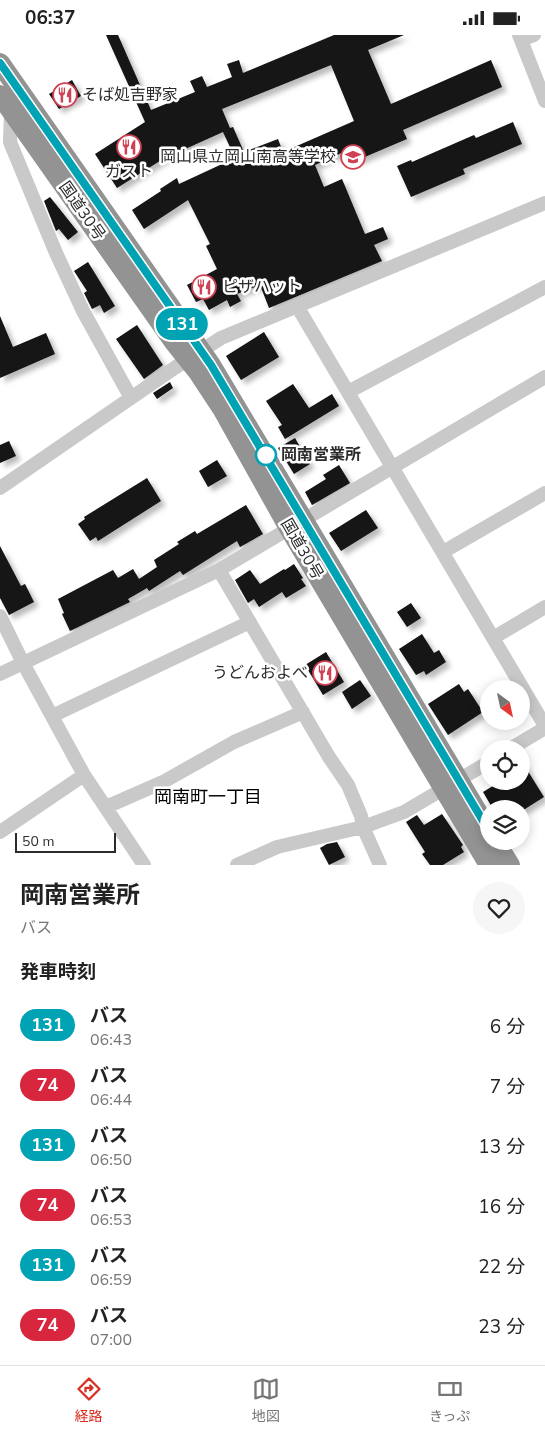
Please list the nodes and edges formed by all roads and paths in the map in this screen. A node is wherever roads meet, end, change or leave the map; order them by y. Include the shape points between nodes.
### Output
1 (524, 37) edge
2 (1, 65) edge
3 (545, 101) edge
4 (5, 102) edge
5 (545, 203) edge
6 (545, 287) edge
7 (297, 306) junction
8 (195, 355) junction
9 (545, 377) edge
10 (348, 392) junction
11 (131, 398) junction
12 (392, 466) junction
13 (0, 488) edge
14 (545, 493) edge
15 (296, 524) junction
16 (443, 553) junction
17 (219, 570) junction
18 (545, 607) edge
19 (0, 616) edge
20 (250, 622) junction
21 (493, 638) junction
22 (23, 663) junction
23 (0, 674) edge
24 (302, 712) junction
25 (52, 716) junction
26 (545, 727) edge
27 (524, 740) edge
28 (480, 767) edge
29 (84, 775) junction
30 (450, 784) junction
31 (106, 807) junction
32 (480, 820) edge
33 (363, 827) junction
34 (0, 832) edge
35 (501, 850) edge
36 (144, 865) edge
37 (237, 865) edge
38 (380, 865) edge
39 (489, 865) edge
40 (510, 865) edge

1 - 3 street
2 - 8 highway, 国道30号
4 - 8 highway, 国道30号 via 174,342
4 - 11 street via 10,142 52,245
5 - 7 street
6 - 10 street
7 - 8 street via 221,338
7 - 10 street
8 - 11 street
8 - 15 highway, 国道30号 via 261,447
9 - 12 street
10 - 12 street
11 - 13 street
12 - 15 street
12 - 16 street
14 - 16 street
15 - 17 street
15 - 30 highway, 国道30号
16 - 21 street
17 - 20 street
17 - 22 street
18 - 21 street
19 - 22 street
20 - 24 street
20 - 25 street
21 - 26 street
22 - 23 street
22 - 25 street
24 - 31 street via 234,742 163,782
24 - 33 street via 348,785
25 - 29 street
26 - 27 street
28 - 30 street
29 - 31 street
29 - 34 street
30 - 32 highway, 国道30号
30 - 33 street via 404,812
30 - 39 highway, 国道30号
31 - 36 street
33 - 37 street via 277,847
33 - 38 street
35 - 40 highway

